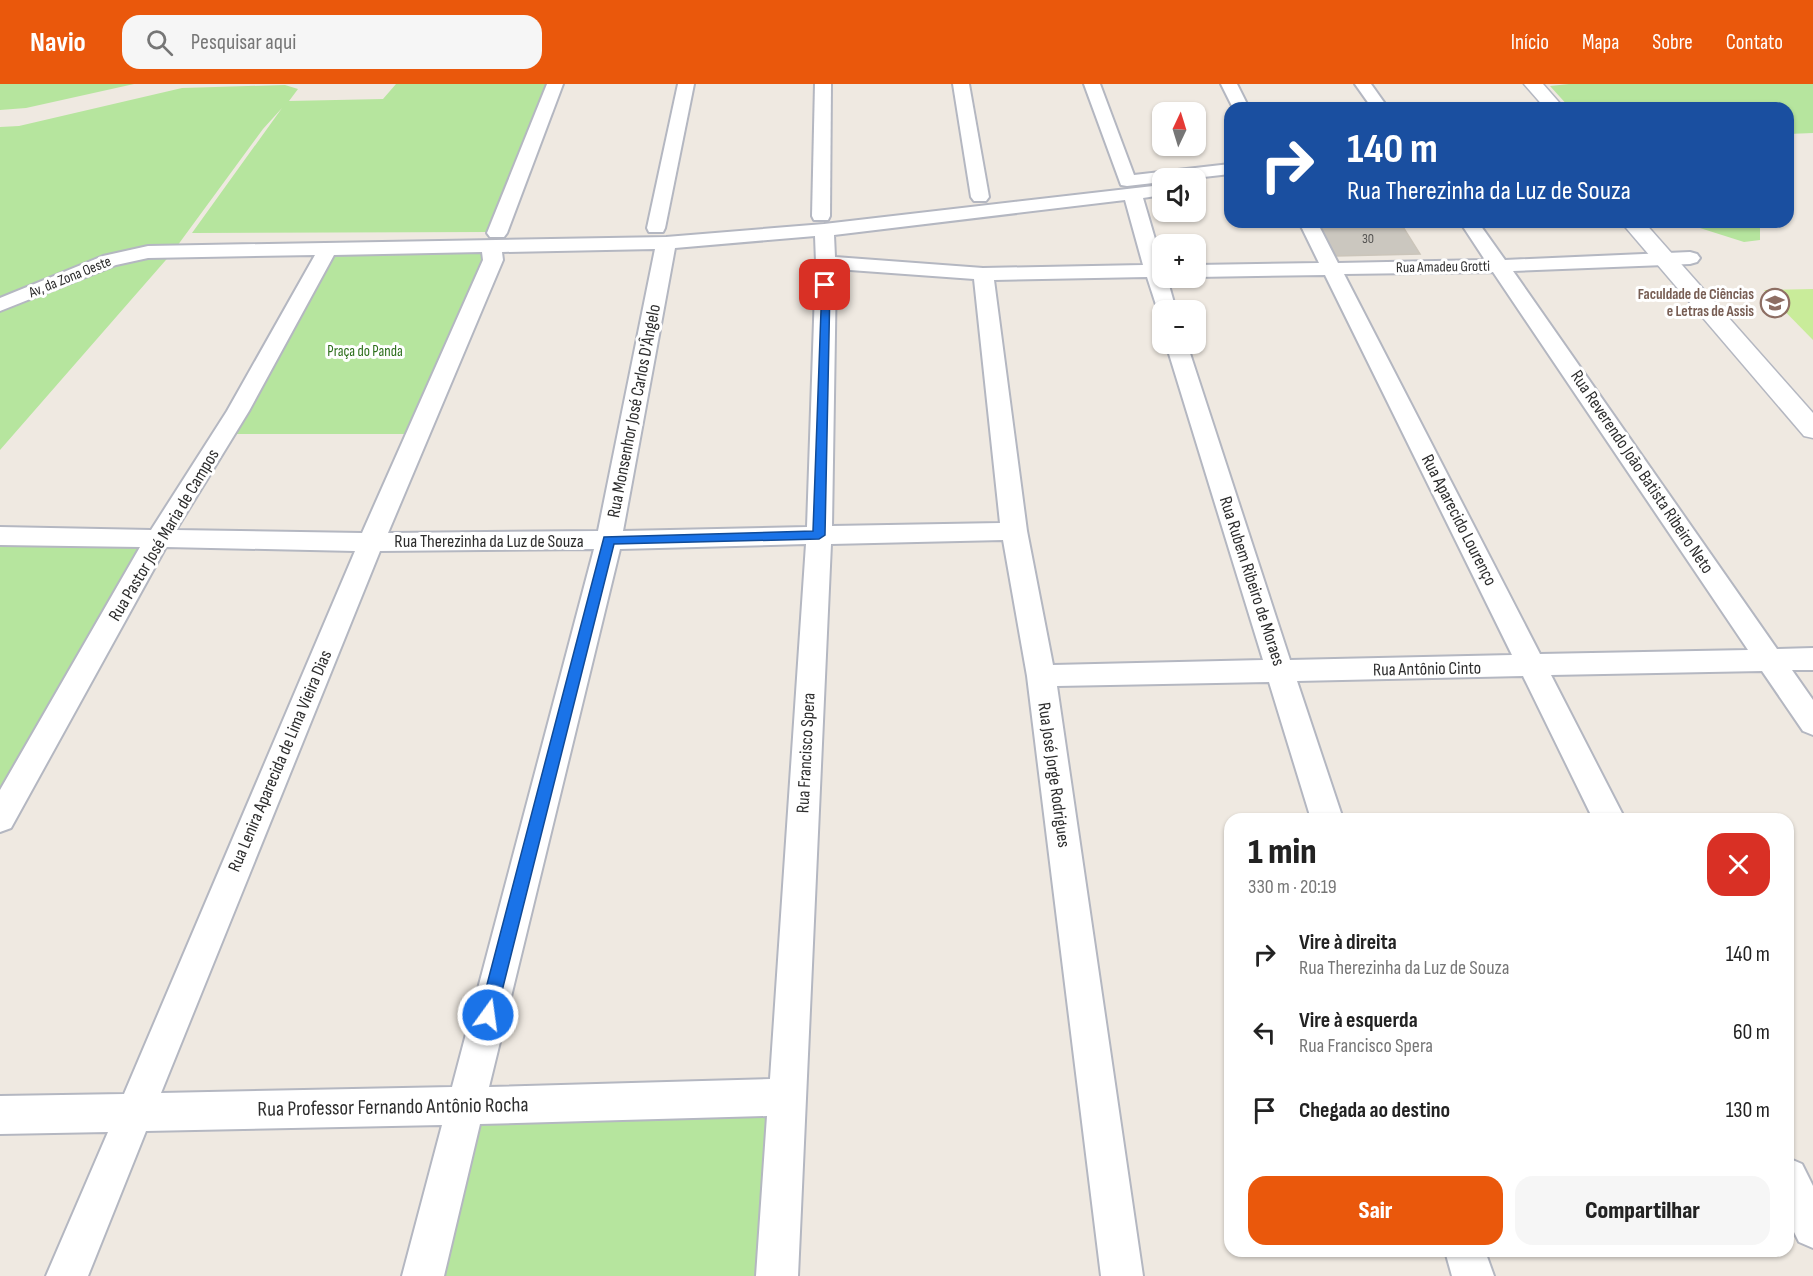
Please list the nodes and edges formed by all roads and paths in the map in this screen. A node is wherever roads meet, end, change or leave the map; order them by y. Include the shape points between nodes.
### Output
1 (555, 84) edge
2 (686, 84) edge
3 (823, 84) edge
4 (961, 84) edge
5 (1092, 84) edge
6 (1229, 84) edge
7 (1363, 84) edge
8 (1513, 84) edge
9 (1533, 84) edge
10 (1238, 102) edge
11 (1376, 102) edge
12 (1529, 102) edge
13 (1550, 102) edge
14 (1224, 171) edge
15 (1224, 183) edge
16 (1206, 185) edge
17 (1130, 187) junction
18 (1152, 189) edge
19 (980, 197) junction
20 (823, 223) junction
21 (1311, 228) edge
22 (1473, 228) edge
23 (1637, 228) edge
24 (1663, 228) edge
25 (661, 236) junction
26 (494, 240) junction
27 (327, 250) junction
28 (1152, 253) edge
29 (1690, 258) junction
30 (1663, 259) junction
31 (110, 260) junction
32 (826, 262) junction
33 (1501, 266) junction
34 (1332, 269) junction
35 (1152, 271) edge
36 (1206, 271) edge
37 (983, 274) junction
38 (0, 305) edge
39 (1179, 354) edge
40 (1813, 399) edge
41 (1813, 430) edge
42 (1014, 531) junction
43 (819, 535) junction
44 (0, 536) edge
45 (159, 537) junction
46 (609, 540) junction
47 (371, 542) junction
48 (1813, 659) edge
49 (1770, 660) junction
50 (1534, 667) junction
51 (1280, 672) junction
52 (1041, 676) junction
53 (1813, 723) edge
54 (1325, 813) edge
55 (1607, 813) edge
56 (0, 819) edge
57 (787, 1096) junction
58 (464, 1106) junction
59 (133, 1113) junction
60 (0, 1115) edge
61 (1794, 1190) edge
62 (1813, 1228) edge
63 (1467, 1257) edge
64 (67, 1276) edge
65 (423, 1276) edge
66 (777, 1276) edge
67 (1122, 1276) edge
68 (1473, 1276) edge

1 - 26 street, Rua Lenira Aparecida de Lima Vieira Dias
2 - 25 street, Rua Monsenhor José Carlos D'Ângelo
3 - 20 street, Rua Francisco Spera
4 - 19 street
5 - 17 street
6 - 10 street
7 - 11 street
8 - 12 main road
9 - 13 main road
14 - 17 street
15 - 16 street
17 - 18 street
17 - 19 street
17 - 20 street
17 - 28 street
19 - 20 street
20 - 25 street
20 - 32 street, Rua Francisco Spera
21 - 34 street, Rua Aparecido Lourenço
22 - 33 street, Rua Reverendo João Batista Ribeiro Neto
23 - 30 main road
24 - 29 main road
25 - 26 street
25 - 46 street, Rua Monsenhor José Carlos D'Ângelo
26 - 27 street, Av, da Zona Oeste
26 - 31 street via 168,233 129,244
26 - 47 street, Rua Lenira Aparecida de Lima Vieira Dias via 493,260
27 - 31 street, Av, da Zona Oeste via 148,252
27 - 45 street, Rua Pastor José Maria de Campos via 238,411
29 - 30 street, Rua Amadeu Grotti
29 - 40 main road
30 - 33 street, Rua Amadeu Grotti
30 - 41 main road
31 - 38 street, Av, da Zona Oeste
32 - 37 street
32 - 43 street, Rua Francisco Spera
33 - 34 street, Rua Amadeu Grotti
33 - 49 street, Rua Reverendo João Batista Ribeiro Neto
34 - 36 street, Rua Amadeu Grotti
34 - 50 street, Rua Aparecido Lourenço
35 - 37 street
37 - 42 street, Rua José Jorge Rodrigues
39 - 51 street, Rua Rubem Ribeiro de Moraes
42 - 43 street, Rua Therezinha da Luz de Souza
42 - 52 street, Rua José Jorge Rodrigues
43 - 46 street, Rua Therezinha da Luz de Souza
43 - 57 street, Rua Francisco Spera
44 - 45 street, Rua Therezinha da Luz de Souza
45 - 47 street, Rua Therezinha da Luz de Souza
45 - 56 street, Rua Pastor José Maria de Campos
46 - 47 street, Rua Therezinha da Luz de Souza
46 - 58 street, Rua Monsenhor José Carlos D'Ângelo
47 - 59 street, Rua Lenira Aparecida de Lima Vieira Dias
48 - 49 street, Rua Antônio Cinto
49 - 50 street, Rua Antônio Cinto
49 - 53 street, Rua Reverendo João Batista Ribeiro Neto
50 - 51 street, Rua Antônio Cinto
50 - 55 street, Rua Aparecido Lourenço
51 - 52 street, Rua Antônio Cinto
51 - 54 street, Rua Rubem Ribeiro de Moraes
52 - 67 street, Rua José Jorge Rodrigues
57 - 58 street, Rua Professor Fernando Antônio Rocha
57 - 66 street, Rua Francisco Spera
58 - 59 street, Rua Professor Fernando Antônio Rocha
58 - 65 street, Rua Monsenhor José Carlos D'Ângelo
59 - 60 street, Rua Professor Fernando Antônio Rocha
59 - 64 street, Rua Lenira Aparecida de Lima Vieira Dias
61 - 62 street
63 - 68 street

